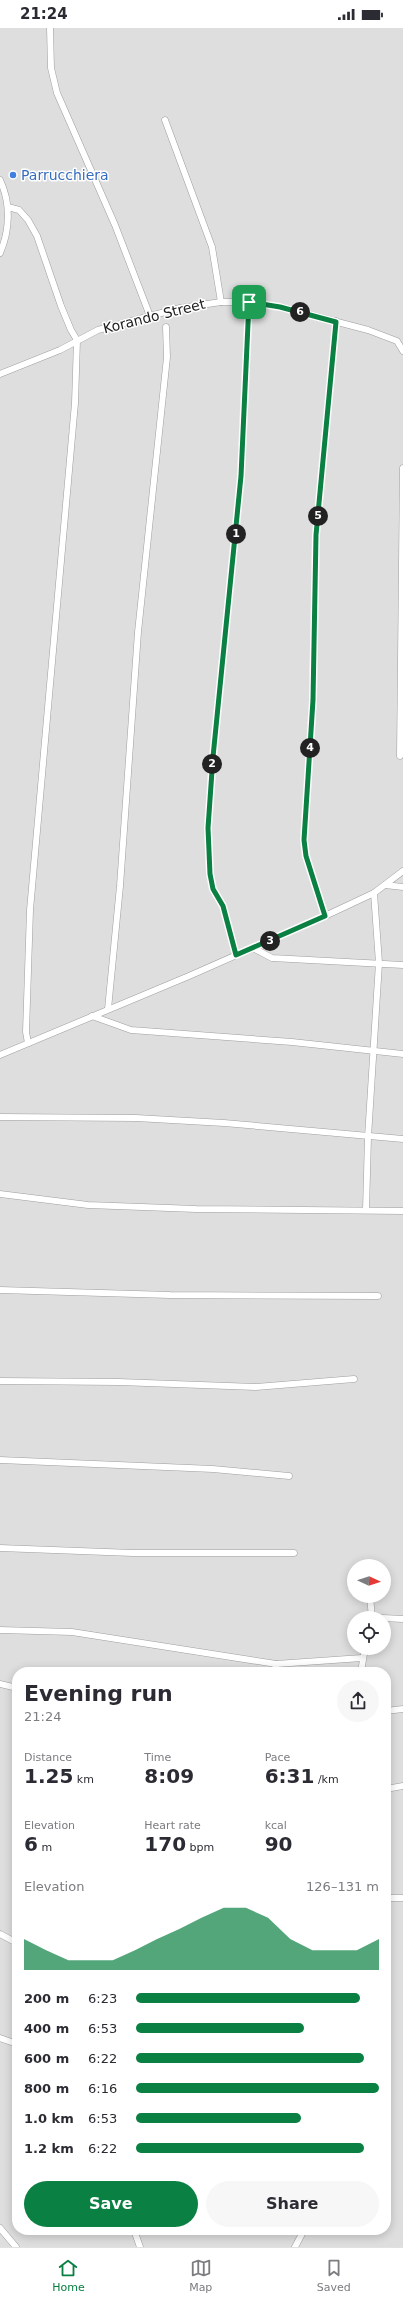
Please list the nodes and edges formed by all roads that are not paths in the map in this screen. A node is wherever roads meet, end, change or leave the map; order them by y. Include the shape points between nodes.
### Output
1 (50, 28) edge
2 (165, 120) dead end
3 (0, 180) edge
4 (8, 207) junction
5 (0, 253) edge
6 (220, 302) junction
7 (249, 302) junction
8 (150, 316) junction
9 (336, 322) junction
10 (166, 328) dead end
11 (78, 340) junction
12 (400, 341) edge
13 (403, 351) edge
14 (0, 374) edge
15 (403, 468) edge
16 (400, 756) dead end
17 (403, 871) edge
18 (385, 885) junction
19 (403, 887) edge
20 (374, 893) junction
21 (325, 916) junction
22 (253, 948) junction
23 (236, 955) junction
24 (379, 963) junction
25 (403, 965) edge
26 (108, 1009) junction
27 (92, 1016) junction
28 (28, 1043) junction
29 (374, 1051) junction
30 (403, 1054) edge
31 (0, 1055) edge
32 (0, 1118) edge
33 (368, 1137) junction
34 (403, 1139) edge
35 (0, 1194) edge
36 (366, 1210) junction
37 (403, 1211) edge
38 (0, 1290) edge
39 (378, 1296) dead end
40 (354, 1379) dead end
41 (0, 1381) edge
42 (0, 1460) edge
43 (289, 1476) dead end
44 (0, 1548) edge
45 (294, 1553) dead end
46 (391, 1618) edge
47 (403, 1619) edge
48 (0, 1630) edge
49 (363, 1655) edge
50 (362, 1658) junction
51 (276, 1664) junction
52 (276, 1667) edge
53 (361, 1667) edge
54 (0, 1684) edge
55 (12, 1687) edge
56 (403, 1709) edge
57 (391, 1710) edge
58 (403, 1786) edge
59 (391, 1788) edge
60 (391, 1898) edge
61 (403, 1898) edge
62 (0, 1934) edge
63 (12, 1940) edge
64 (0, 2038) edge
65 (12, 2042) edge
66 (0, 2228) edge
67 (136, 2235) edge
68 (301, 2235) edge
69 (16, 2247) edge
70 (140, 2247) edge
71 (295, 2247) edge

1 - 8 street via 51,68 57,93 115,225
2 - 6 street via 212,246
3 - 4 street
4 - 5 street via 8,231
4 - 11 street via 19,210 37,236 61,306
6 - 7 street, Korando Street
6 - 8 street, Korando Street
7 - 9 street, Korando Street via 280,307
7 - 23 street via 241,476 208,828 213,889 223,906
8 - 11 street, Korando Street via 98,330
9 - 12 street, Korando Street
9 - 21 street via 316,535 313,700 304,840 306,856
10 - 26 street via 167,357 138,632 120,886
11 - 14 street, Korando Street
11 - 28 street via 75,403 30,910 26,1032
12 - 13 street, Korando Street
15 - 16 street
17 - 18 street
18 - 19 street
18 - 20 street
20 - 21 street
20 - 24 street
21 - 22 street
22 - 23 street
22 - 24 street via 272,958
23 - 26 street
24 - 25 street
24 - 29 street
26 - 27 street
27 - 28 street
27 - 29 street via 131,1030
28 - 31 street
29 - 30 street
29 - 33 street
32 - 33 street via 101,1117 173,1120
33 - 34 street
33 - 36 street
35 - 36 street via 88,1205 196,1209
36 - 37 street
38 - 39 street via 170,1295
40 - 41 street via 256,1387
42 - 43 street via 213,1469
44 - 45 street via 133,1553
46 - 47 street
48 - 51 street via 72,1632
49 - 50 street
50 - 51 street
50 - 53 street
51 - 52 street
54 - 55 street
56 - 57 street
58 - 59 street
60 - 61 street
62 - 63 street
64 - 65 street
66 - 69 street
67 - 70 street
68 - 71 street

